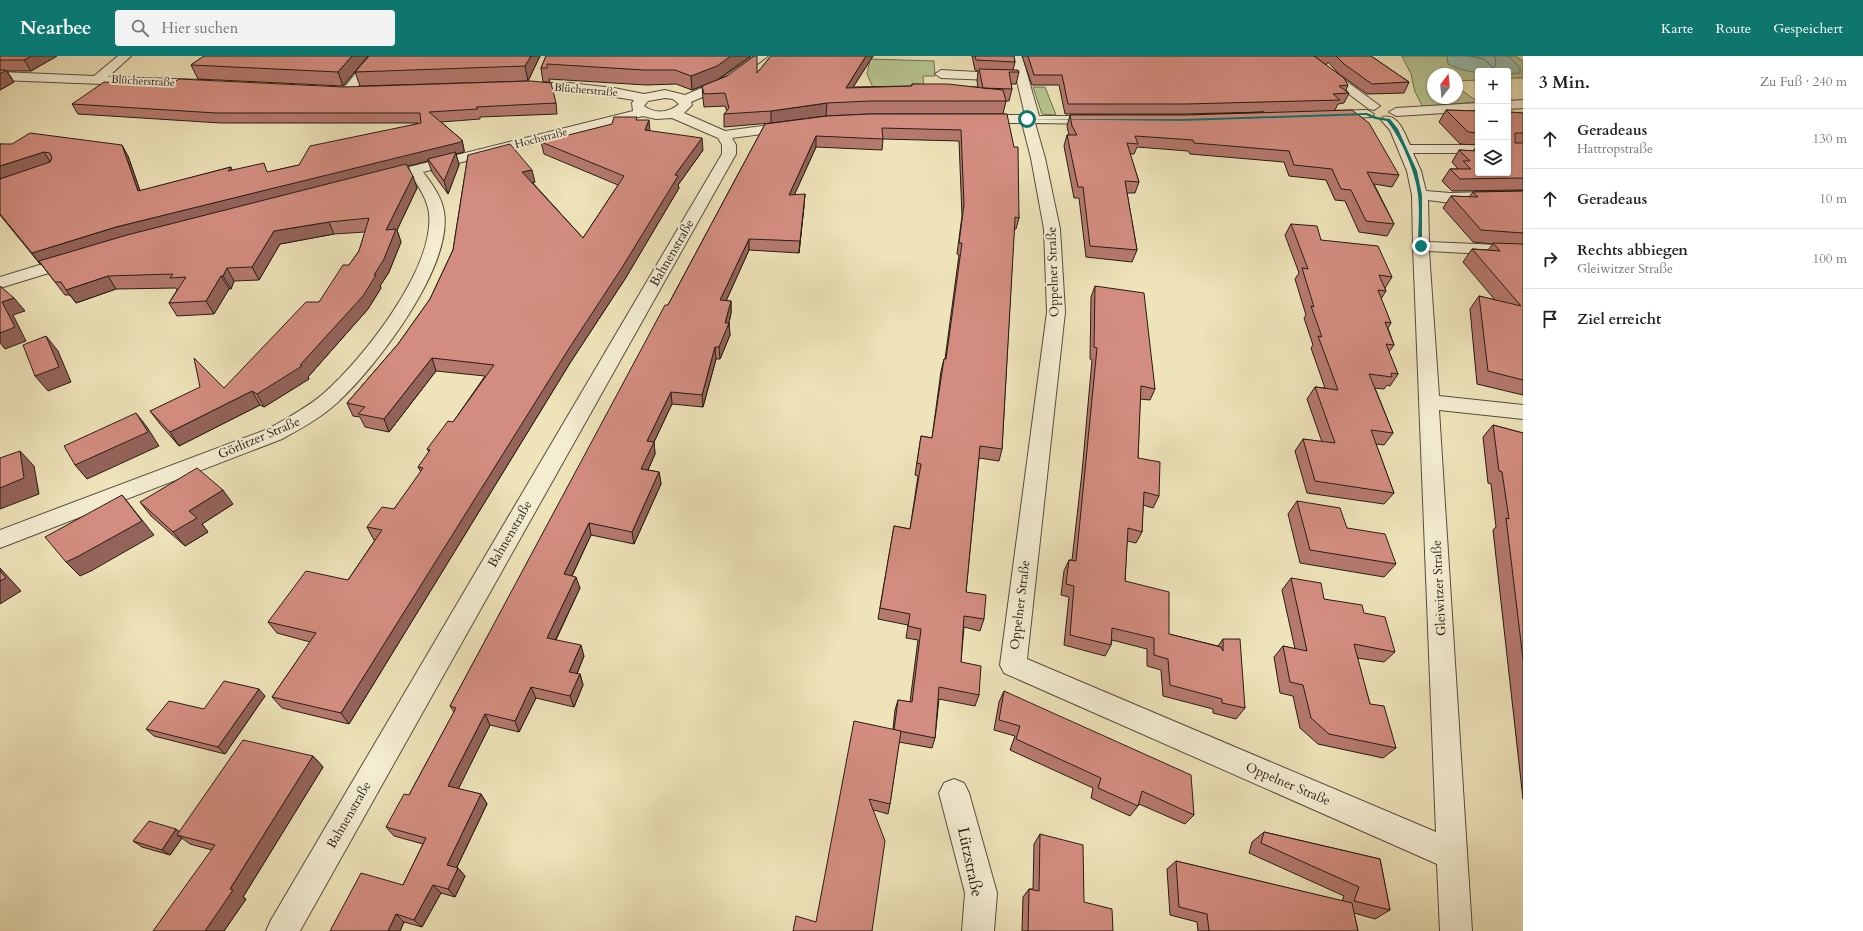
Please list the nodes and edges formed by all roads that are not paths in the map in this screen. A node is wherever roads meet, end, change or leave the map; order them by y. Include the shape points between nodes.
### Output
1 (124, 56) edge
2 (376, 56) edge
3 (762, 56) edge
4 (1016, 56) edge
5 (1304, 56) edge
6 (540, 72) dead end
7 (941, 74) dead end
8 (0, 76) edge
9 (98, 78) junction
10 (1023, 78) junction
11 (215, 85) edge
12 (510, 86) edge
13 (533, 86) junction
14 (332, 91) edge
15 (362, 91) edge
16 (347, 92) junction
17 (684, 100) junction
18 (1523, 104) edge
19 (643, 105) junction
20 (1511, 105) edge
21 (1475, 107) edge
22 (1381, 113) junction
23 (674, 114) junction
24 (1318, 116) edge
25 (965, 119) edge
26 (1030, 119) junction
27 (1111, 120) edge
28 (802, 125) edge
29 (724, 135) junction
30 (1404, 149) junction
31 (1475, 149) edge
32 (415, 170) junction
33 (368, 182) edge
34 (1420, 195) junction
35 (1523, 196) edge
36 (1421, 246) junction
37 (1523, 251) edge
38 (89, 255) edge
39 (2, 278) edge
40 (1430, 402) junction
41 (1523, 412) edge
42 (0, 539) edge
43 (954, 793) dead end
44 (1453, 855) junction
45 (282, 931) edge
46 (978, 931) edge
47 (1456, 931) edge

1 - 9 street
2 - 16 street
3 - 17 street via 722,84
4 - 10 street
5 - 22 street
6 - 13 street
7 - 10 street
8 - 9 street, Blücherstraße
9 - 11 street, Blücherstraße
10 - 26 street
12 - 13 street, Blücherstraße
13 - 19 street, Blücherstraße via 611,92
14 - 16 street
15 - 16 street
17 - 19 street, Hochstraße via 665,94
17 - 23 street via 686,105
18 - 20 street
19 - 23 street, Blücherstraße via 655,115
19 - 32 street, Hochstraße
21 - 22 street
22 - 24 street
22 - 30 street, Gleiwitzer Straße via 1396,129
23 - 29 street
25 - 26 street
26 - 27 street
26 - 44 street, Oppelner Straße via 1052,229 1056,312 1013,664
28 - 29 street
29 - 45 street, Bahnenstraße via 729,145 729,154
30 - 31 street
30 - 34 street, Gleiwitzer Straße via 1414,171
32 - 33 street, Hochstraße
32 - 42 street, Görlitzer Straße via 433,197 437,218 431,256 412,292 381,340 337,392 306,418 275,434
34 - 35 street via 1450,198
34 - 36 street, Gleiwitzer Straße
36 - 37 street
36 - 40 street, Gleiwitzer Straße
38 - 39 street
40 - 41 street
40 - 44 street, Gleiwitzer Straße
43 - 46 street, Lützstraße via 980,893
44 - 47 street, Gleiwitzer Straße

